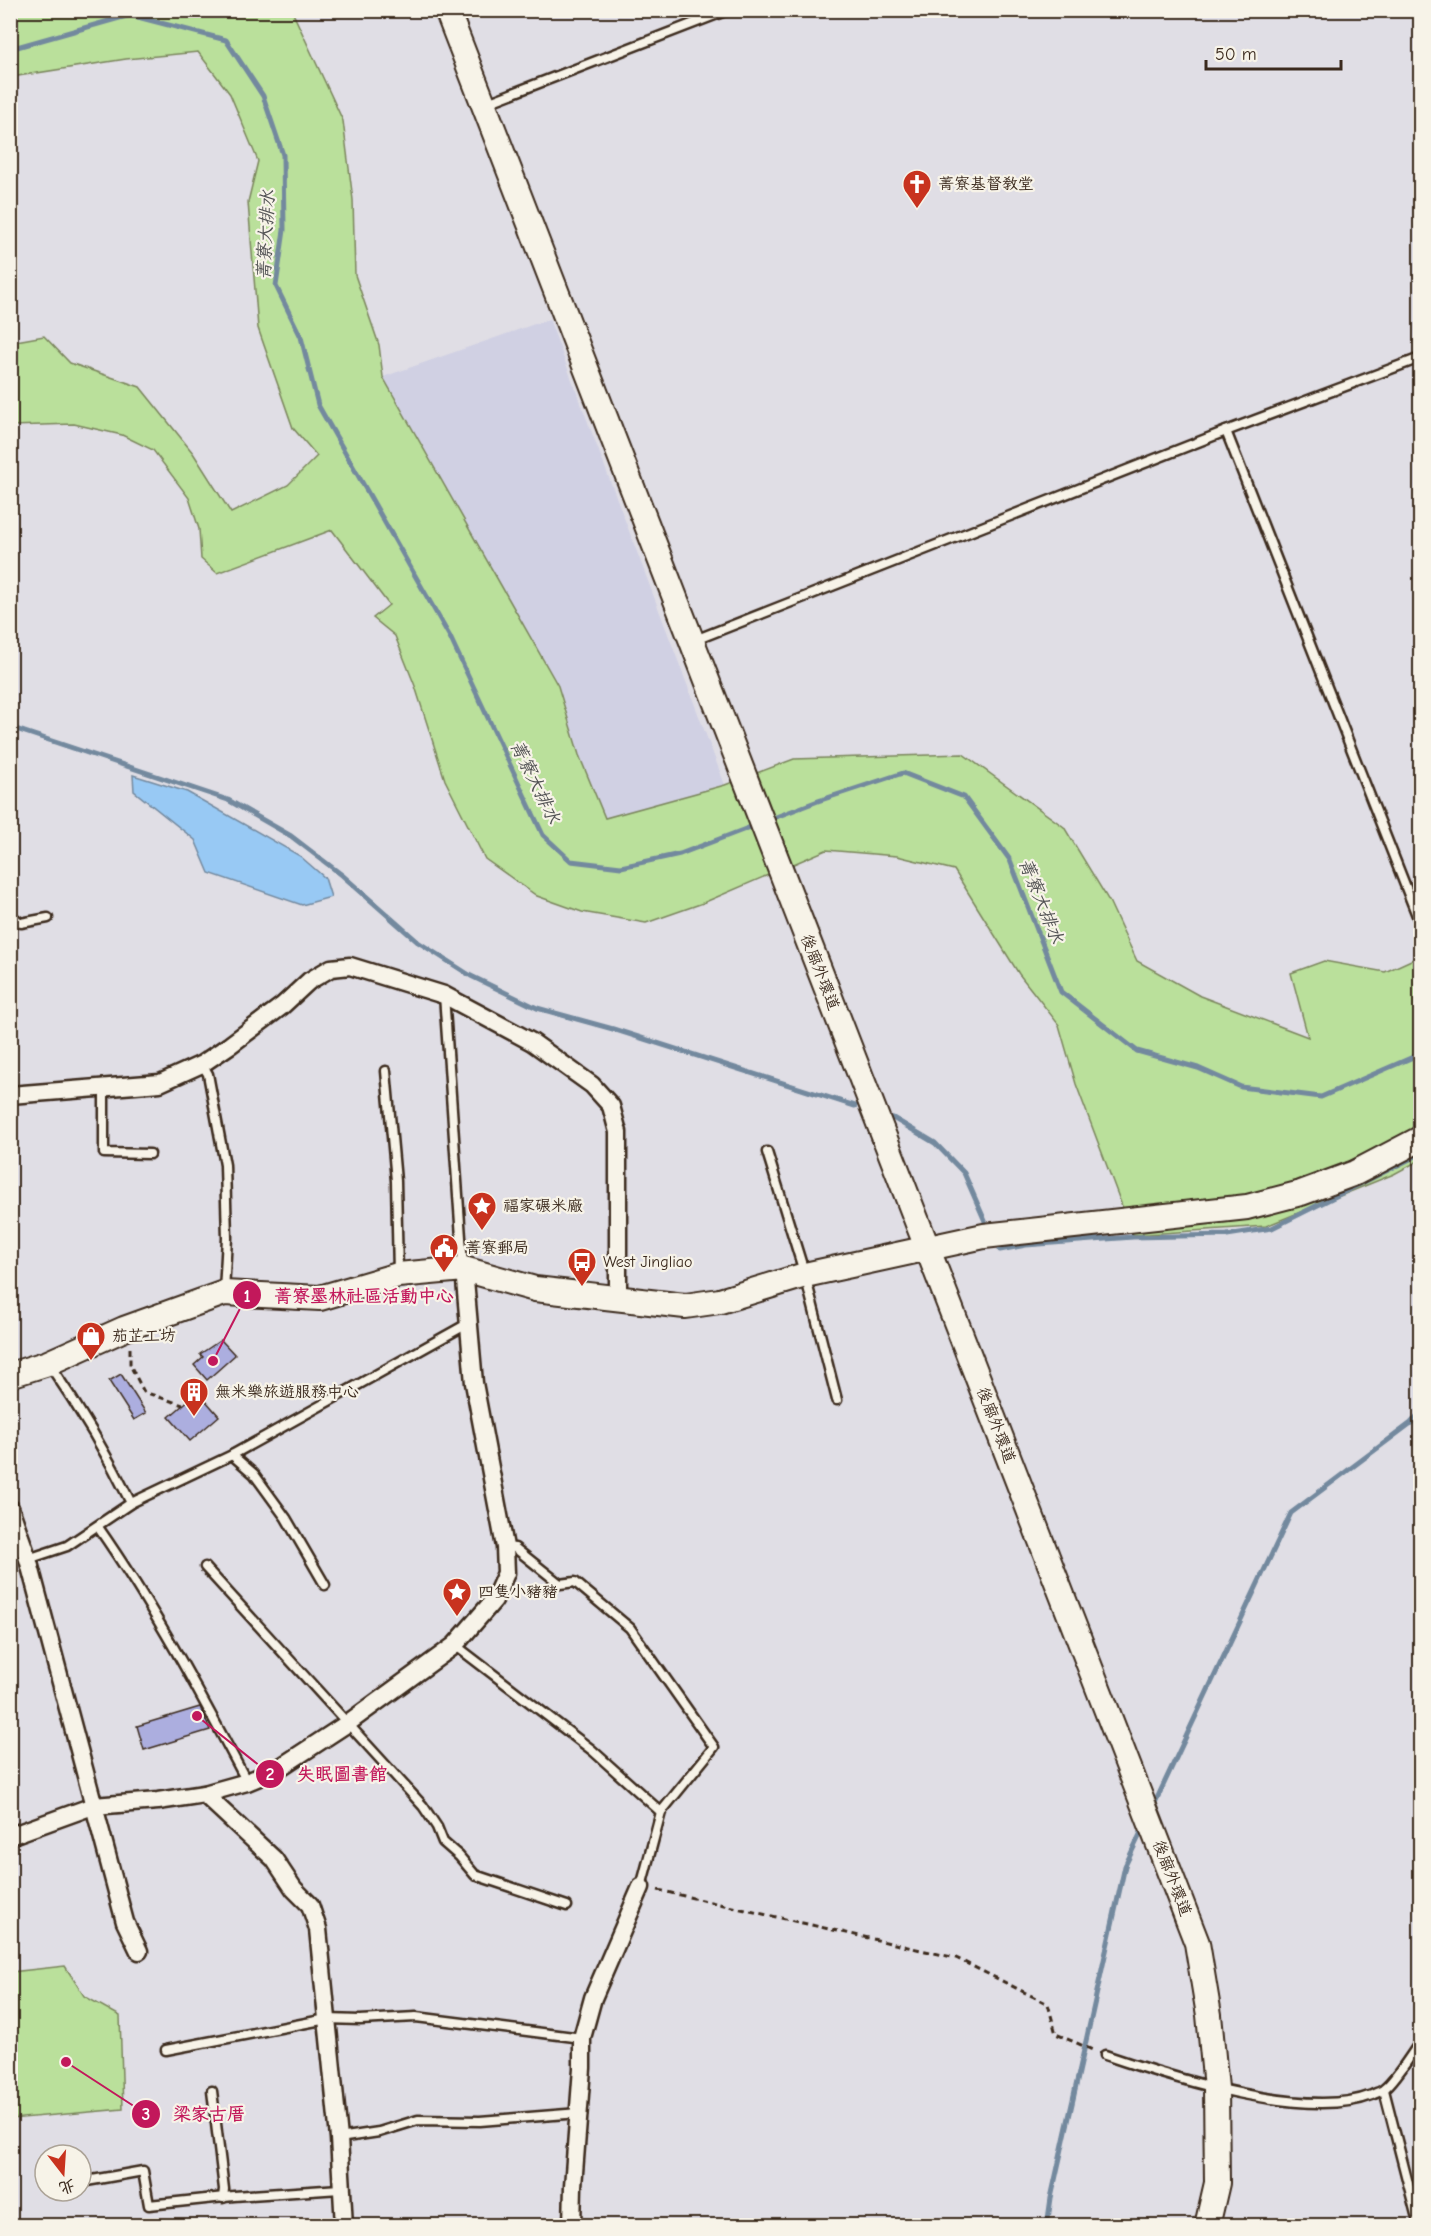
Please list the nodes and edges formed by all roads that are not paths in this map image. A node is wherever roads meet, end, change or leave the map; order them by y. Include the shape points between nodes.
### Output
1 (447, 10) edge
2 (728, 10) edge
3 (483, 105) junction
4 (1420, 358) edge
5 (1226, 431) junction
6 (692, 641) junction
7 (10, 915) edge
8 (48, 918) dead end
9 (1420, 924) edge
10 (444, 995) junction
11 (202, 1064) junction
12 (386, 1071) dead end
13 (104, 1089) junction
14 (10, 1095) edge
15 (1420, 1139) edge
16 (767, 1152) dead end
17 (150, 1154) dead end
18 (926, 1247) junction
19 (464, 1269) junction
20 (398, 1275) junction
21 (805, 1275) junction
22 (224, 1293) junction
23 (618, 1300) junction
24 (469, 1323) junction
25 (48, 1363) junction
26 (10, 1375) edge
27 (837, 1400) dead end
28 (232, 1455) junction
29 (131, 1503) junction
30 (10, 1508) edge
31 (98, 1527) junction
32 (505, 1547) junction
33 (28, 1559) junction
34 (205, 1567) dead end
35 (325, 1585) dead end
36 (455, 1645) junction
37 (348, 1724) junction
38 (247, 1782) junction
39 (204, 1794) junction
40 (93, 1806) junction
41 (661, 1812) junction
42 (10, 1836) edge
43 (641, 1887) joint
44 (567, 1906) dead end
45 (139, 1951) dead end
46 (327, 2019) junction
47 (582, 2038) junction
48 (1420, 2042) edge
49 (166, 2050) dead end
50 (1105, 2055) road end
51 (1216, 2088) junction
52 (1384, 2090) junction
53 (212, 2091) dead end
54 (579, 2113) junction
55 (339, 2138) junction
56 (93, 2180) edge
57 (340, 2189) junction
58 (223, 2198) junction
59 (344, 2226) edge
60 (572, 2226) edge
61 (1207, 2226) edge
62 (1419, 2226) edge

1 - 3 street, 後廍外環道
2 - 3 lane
3 - 6 street, 後廍外環道
4 - 5 lane
5 - 6 lane
5 - 9 lane
6 - 18 street, 後廍外環道
7 - 8 lane via 21,922
10 - 11 street via 350,966 331,968
10 - 19 lane
10 - 23 street via 532,1042 592,1085 611,1106 618,1132
11 - 13 street via 160,1083
11 - 22 lane via 208,1074 225,1165
12 - 20 lane via 396,1181
13 - 14 street
13 - 17 lane via 104,1153
15 - 18 street via 1355,1173 1302,1194 1247,1207 984,1236
16 - 21 lane
18 - 21 street
18 - 51 street, 後廍外環道 via 1197,1943
19 - 20 street
19 - 23 street via 535,1289
19 - 24 street
20 - 22 street via 320,1298
21 - 23 street via 720,1301 685,1306
21 - 27 lane
22 - 25 street via 124,1329
24 - 28 lane
24 - 32 street via 479,1414
25 - 26 street
25 - 29 lane via 105,1451
28 - 29 lane
28 - 35 lane via 254,1474 286,1518
29 - 31 lane
30 - 33 street
31 - 33 lane via 67,1546
31 - 38 lane via 203,1698
32 - 36 street via 506,1573 494,1600
32 - 41 lane via 515,1548 560,1584 575,1582 630,1628 714,1747
33 - 40 street
34 - 37 lane
36 - 37 street
36 - 41 lane via 592,1750
37 - 38 street via 276,1770
37 - 44 lane via 423,1806 443,1842 475,1875
38 - 39 street
39 - 40 street
39 - 46 street via 274,1859 310,1905 318,1929
40 - 42 street
40 - 45 street via 125,1922
41 - 43 lane
43 - 47 street via 593,1998
46 - 47 lane via 416,2017
46 - 49 lane
46 - 55 street
47 - 54 street
48 - 52 lane
50 - 51 lane
51 - 52 lane via 1321,2104 1363,2098
51 - 61 street, 後廍外環道 via 1217,2183
52 - 62 lane
53 - 58 lane
54 - 55 lane via 480,2121 418,2120 379,2132
54 - 60 street
55 - 57 street
56 - 58 lane via 143,2171 149,2205
57 - 58 lane
57 - 59 street

